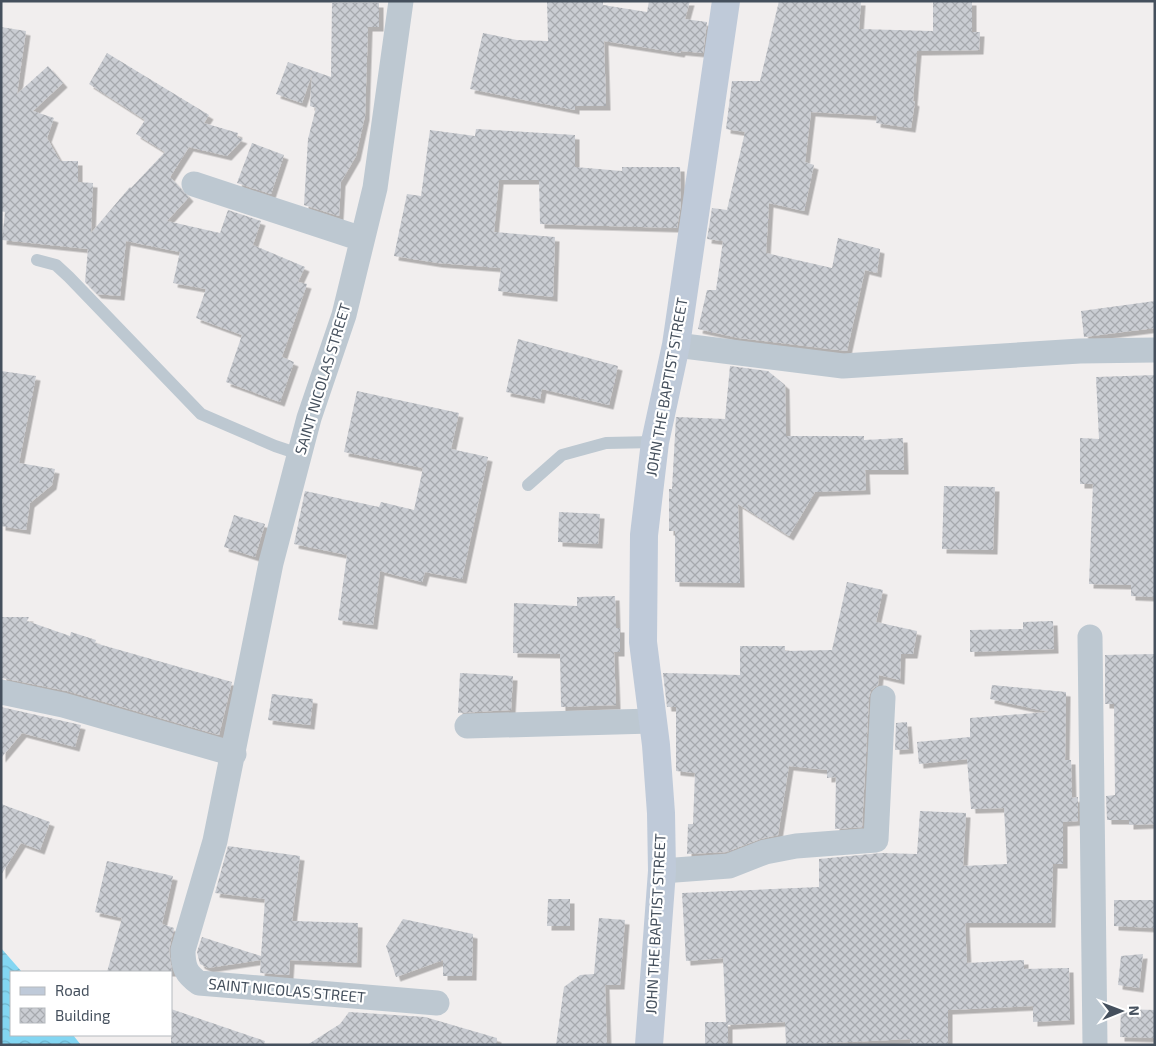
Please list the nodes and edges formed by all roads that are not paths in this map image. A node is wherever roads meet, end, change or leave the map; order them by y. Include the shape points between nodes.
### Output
1 (401, 1) edge
2 (726, 1) edge
3 (194, 184) dead end
4 (362, 239) junction
5 (37, 260) dead end
6 (676, 345) junction
7 (1155, 350) edge
8 (654, 442) junction
9 (299, 454) junction
10 (528, 485) dead end
11 (1090, 637) dead end
12 (1, 692) edge
13 (883, 698) dead end
14 (652, 721) junction
15 (467, 726) dead end
16 (234, 754) junction
17 (662, 871) junction
18 (437, 1002) dead end
19 (649, 1045) edge
20 (1096, 1045) edge

1 - 4 street, SAINT NICOLAS STREET via 375,188
2 - 6 street, JOHN THE BAPTIST STREET
3 - 4 street
4 - 9 street, SAINT NICOLAS STREET via 344,315
5 - 9 lane via 56,265 70,277 201,414
6 - 7 street via 843,366 1080,351
6 - 8 street, JOHN THE BAPTIST STREET
8 - 10 lane via 606,443 562,455
8 - 14 street, JOHN THE BAPTIST STREET via 644,535 643,642
9 - 16 street, SAINT NICOLAS STREET via 271,563
11 - 20 street
12 - 16 street via 63,705
13 - 17 street via 876,840 796,846 765,852 729,866
14 - 15 street
14 - 17 street, JOHN THE BAPTIST STREET via 662,813
16 - 18 street, SAINT NICOLAS STREET via 215,841 183,950 183,965 188,975 199,984
17 - 19 street, JOHN THE BAPTIST STREET

